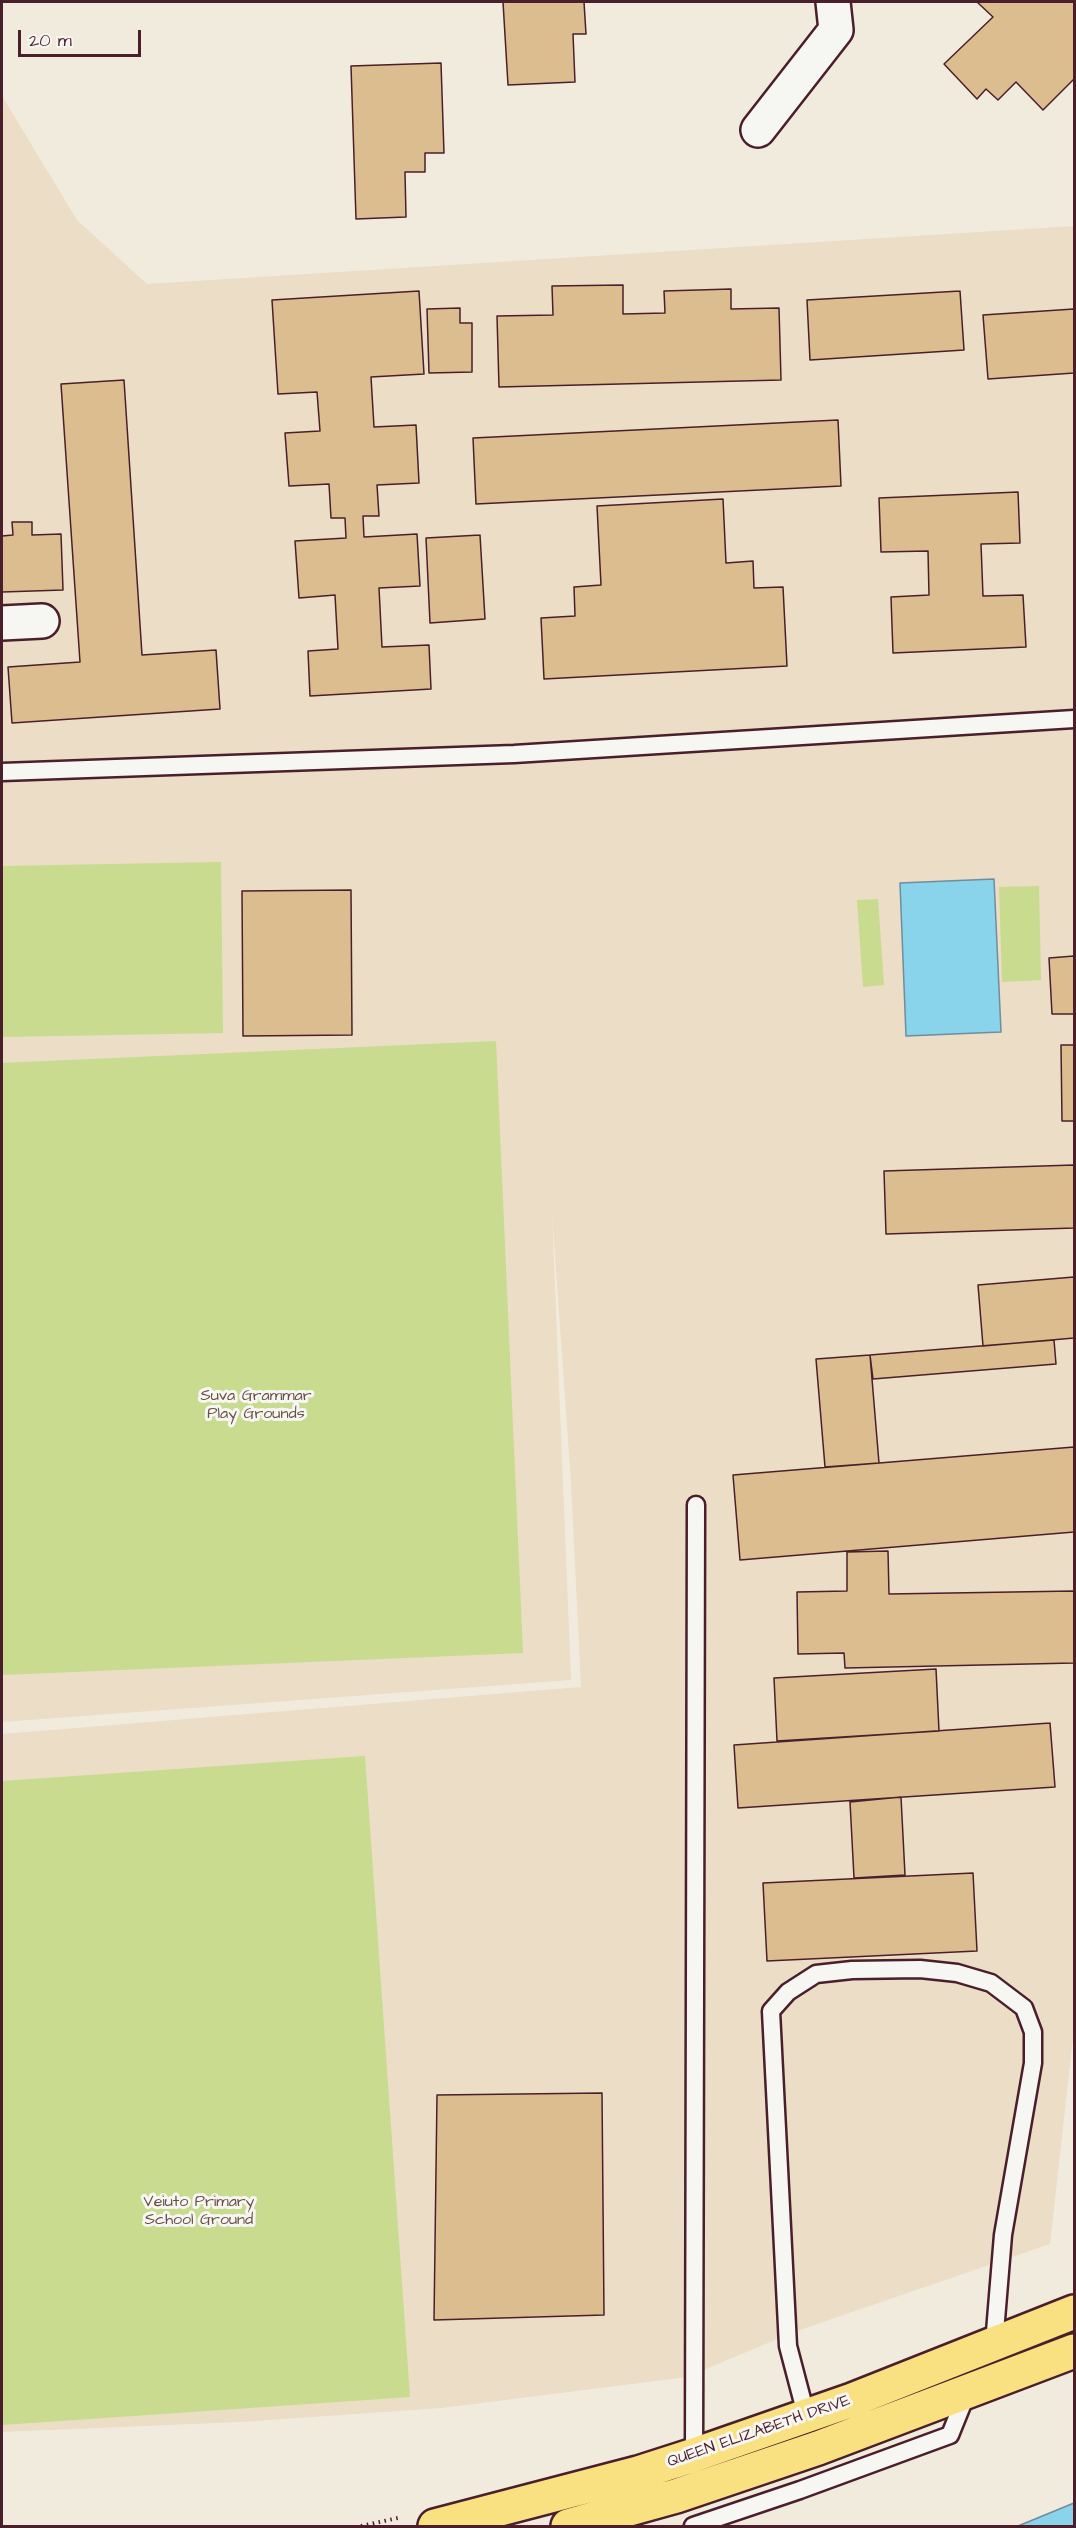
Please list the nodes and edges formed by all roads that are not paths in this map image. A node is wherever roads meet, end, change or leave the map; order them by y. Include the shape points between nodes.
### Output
1 (833, 2) edge
2 (758, 130) dead end
3 (42, 621) dead end
4 (2, 623) edge
5 (1074, 719) edge
6 (2, 772) edge
7 (696, 1505) dead end
8 (1074, 2312) edge
9 (994, 2344) junction
10 (1074, 2351) edge
11 (967, 2393) junction
12 (806, 2417) junction
13 (818, 2448) junction
14 (694, 2455) junction
15 (435, 2526) edge
16 (568, 2526) edge
17 (693, 2526) edge

1 - 2 street via 836,30
3 - 4 street
5 - 6 lane via 514,754
7 - 14 lane
8 - 9 main road, QUEEN ELIZABETH DRIVE
9 - 12 main road, QUEEN ELIZABETH DRIVE
9 - 12 lane via 1003,2235 1033,2063 1034,2032 1024,2008 991,1983 957,1973 920,1969 816,1974 788,1992 771,2011 788,2346
10 - 11 main road, QUEEN ELIZABETH DRIVE
11 - 13 main road, QUEEN ELIZABETH DRIVE
11 - 17 lane via 950,2435
12 - 13 lane
12 - 14 main road, QUEEN ELIZABETH DRIVE
13 - 16 main road, QUEEN ELIZABETH DRIVE via 676,2496
14 - 15 main road, QUEEN ELIZABETH DRIVE

